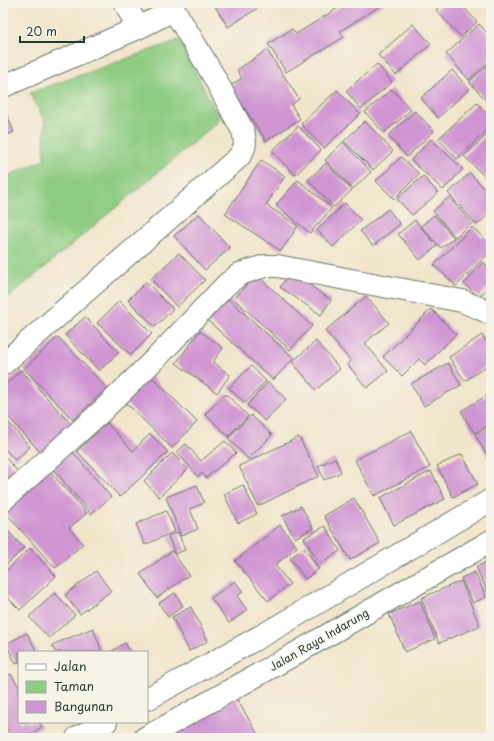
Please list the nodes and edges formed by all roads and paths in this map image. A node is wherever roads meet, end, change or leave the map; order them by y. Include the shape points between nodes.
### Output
1 (125, 3) edge
2 (172, 7) edge
3 (138, 28) junction
4 (3, 84) edge
5 (491, 314) edge
6 (3, 364) edge
7 (3, 500) edge
8 (491, 500) edge
9 (491, 541) edge
10 (270, 631) junction
11 (286, 659) junction
12 (148, 698) edge
13 (104, 723) edge
14 (77, 738) edge
15 (145, 738) edge

1 - 3 main road
2 - 3 main road
2 - 6 main road via 243,131 246,139 245,148 239,157
3 - 4 main road via 4,86
5 - 7 main road via 462,301 277,266 265,266 240,274 227,284 102,411
8 - 10 main road
9 - 11 main road, Jalan Raya Indarung
10 - 11 main road
10 - 12 main road
11 - 15 main road, Jalan Raya Indarung
13 - 14 main road

